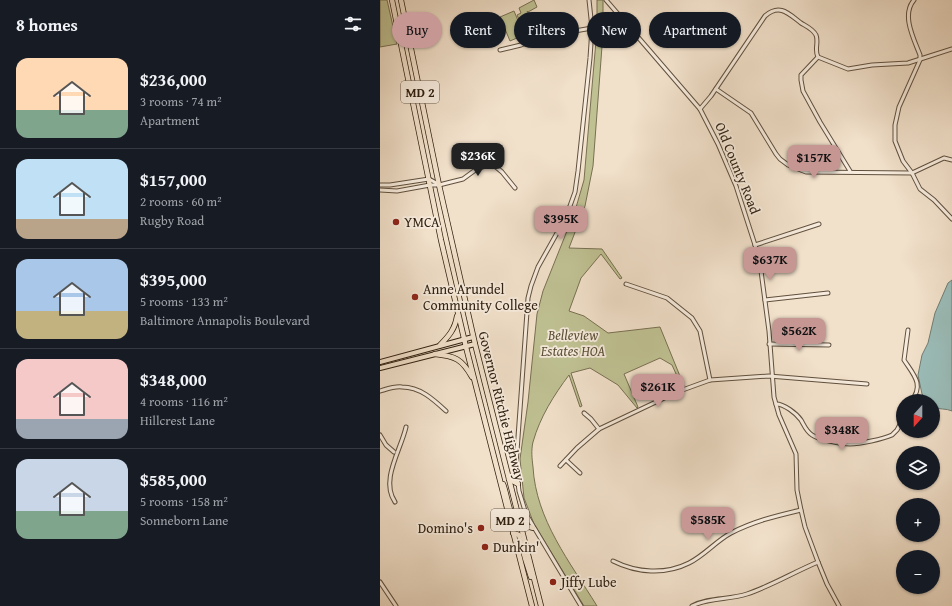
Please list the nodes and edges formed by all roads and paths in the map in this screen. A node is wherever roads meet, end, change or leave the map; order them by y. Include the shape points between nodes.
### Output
1 (392, 0) edge
2 (401, 0) edge
3 (589, 0) edge
4 (606, 0) edge
5 (914, 0) edge
6 (590, 12) edge
7 (587, 29) edge
8 (590, 48) edge
9 (952, 49) edge
10 (500, 50) dead end
11 (818, 57) junction
12 (920, 60) junction
13 (716, 89) junction
14 (700, 109) junction
15 (952, 160) edge
16 (850, 172) junction
17 (912, 172) junction
18 (429, 179) junction
19 (380, 185) edge
20 (430, 185) junction
21 (439, 185) junction
22 (514, 188) dead end
23 (380, 190) edge
24 (952, 219) edge
25 (819, 224) dead end
26 (755, 245) junction
27 (626, 284) dead end
28 (828, 293) dead end
29 (765, 300) junction
30 (458, 312) junction
31 (908, 330) dead end
32 (473, 337) junction
33 (464, 339) junction
34 (474, 344) junction
35 (769, 344) junction
36 (829, 345) dead end
37 (440, 346) junction
38 (466, 347) junction
39 (436, 354) junction
40 (380, 362) edge
41 (380, 368) edge
42 (771, 377) junction
43 (710, 380) junction
44 (475, 384) junction
45 (868, 384) dead end
46 (380, 391) edge
47 (915, 394) edge
48 (776, 404) junction
49 (446, 411) dead end
50 (584, 413) dead end
51 (406, 427) dead end
52 (599, 429) junction
53 (896, 431) edge
54 (380, 435) edge
55 (394, 452) junction
56 (566, 460) junction
57 (390, 461) dead end
58 (560, 466) dead end
59 (580, 473) dead end
60 (499, 476) junction
61 (510, 480) junction
62 (518, 484) junction
63 (385, 489) dead end
64 (395, 502) dead end
65 (801, 510) junction
66 (521, 526) junction
67 (533, 528) junction
68 (513, 533) junction
69 (613, 561) dead end
70 (818, 562) junction
71 (380, 582) edge
72 (539, 599) junction
73 (396, 606) edge
74 (532, 606) edge
75 (541, 606) edge
76 (581, 606) edge
77 (692, 606) edge
78 (838, 606) edge

1 - 18 highway, Governor Ritchie Highway / MD 2
2 - 21 highway, Governor Ritchie Highway / MD 2
3 - 6 street
4 - 14 street, Old County Road
5 - 12 street via 910,4 908,15
7 - 10 street via 537,38
8 - 62 street via 575,192 566,217 538,267 528,298 516,455
9 - 12 street
11 - 12 street via 848,69
11 - 13 street via 817,39 812,30 788,13 781,10 773,11 765,16
11 - 16 street via 801,75 802,86
12 - 17 street via 899,107 895,129 903,161
13 - 14 street
13 - 16 street via 751,113 776,154 788,165 806,172
14 - 26 street, Old County Road via 736,186
15 - 17 street via 944,158
16 - 17 street
17 - 24 street via 920,189
18 - 19 street
18 - 20 highway, Governor Ritchie Highway / MD 2
18 - 21 street
20 - 21 street
20 - 23 street via 397,191
20 - 30 highway, Governor Ritchie Highway / MD 2
21 - 22 street via 462,179 478,168 490,165 502,172
21 - 32 highway, Governor Ritchie Highway / MD 2
25 - 26 street
26 - 29 street, Old County Road
27 - 43 street via 667,298 692,318 700,331
28 - 29 street
29 - 35 street, Old County Road
30 - 33 highway, Governor Ritchie Highway / MD 2
30 - 37 highway via 454,328
31 - 47 street via 904,360 916,378
32 - 33 main road
32 - 34 highway, Governor Ritchie Highway / MD 2
33 - 37 main road
33 - 38 highway, Governor Ritchie Highway / MD 2
34 - 38 main road
34 - 61 highway, Governor Ritchie Highway / MD 2
35 - 36 street
35 - 42 street, Old County Road
37 - 40 main road
38 - 39 main road
38 - 44 highway, Governor Ritchie Highway / MD 2
39 - 41 main road
39 - 44 highway via 451,356 460,361
42 - 43 street
42 - 45 street
42 - 48 street, Old County Road
43 - 52 street via 670,394
44 - 60 highway, Governor Ritchie Highway / MD 2
46 - 49 street via 401,386 412,388 428,395
48 - 53 street via 801,419 812,435 827,440 848,444 892,435
48 - 65 street, Old County Road via 796,454 797,490
50 - 52 street
51 - 55 street
52 - 56 street
54 - 55 street
55 - 57 street
56 - 58 street
56 - 59 street
60 - 66 highway via 506,489 514,521
60 - 68 highway, Governor Ritchie Highway / MD 2
61 - 62 highway
61 - 66 highway, Governor Ritchie Highway / MD 2
62 - 67 street via 523,508
63 - 64 street
65 - 69 street via 751,523 729,534 690,563 668,570 639,570
65 - 70 street, Old County Road
66 - 67 highway
66 - 72 highway, Governor Ritchie Highway / MD 2
67 - 76 street
68 - 72 highway via 519,536
68 - 74 highway, Governor Ritchie Highway / MD 2
70 - 77 street via 749,593 706,600
70 - 78 street, Old County Road
71 - 73 street
72 - 75 highway, Governor Ritchie Highway / MD 2

